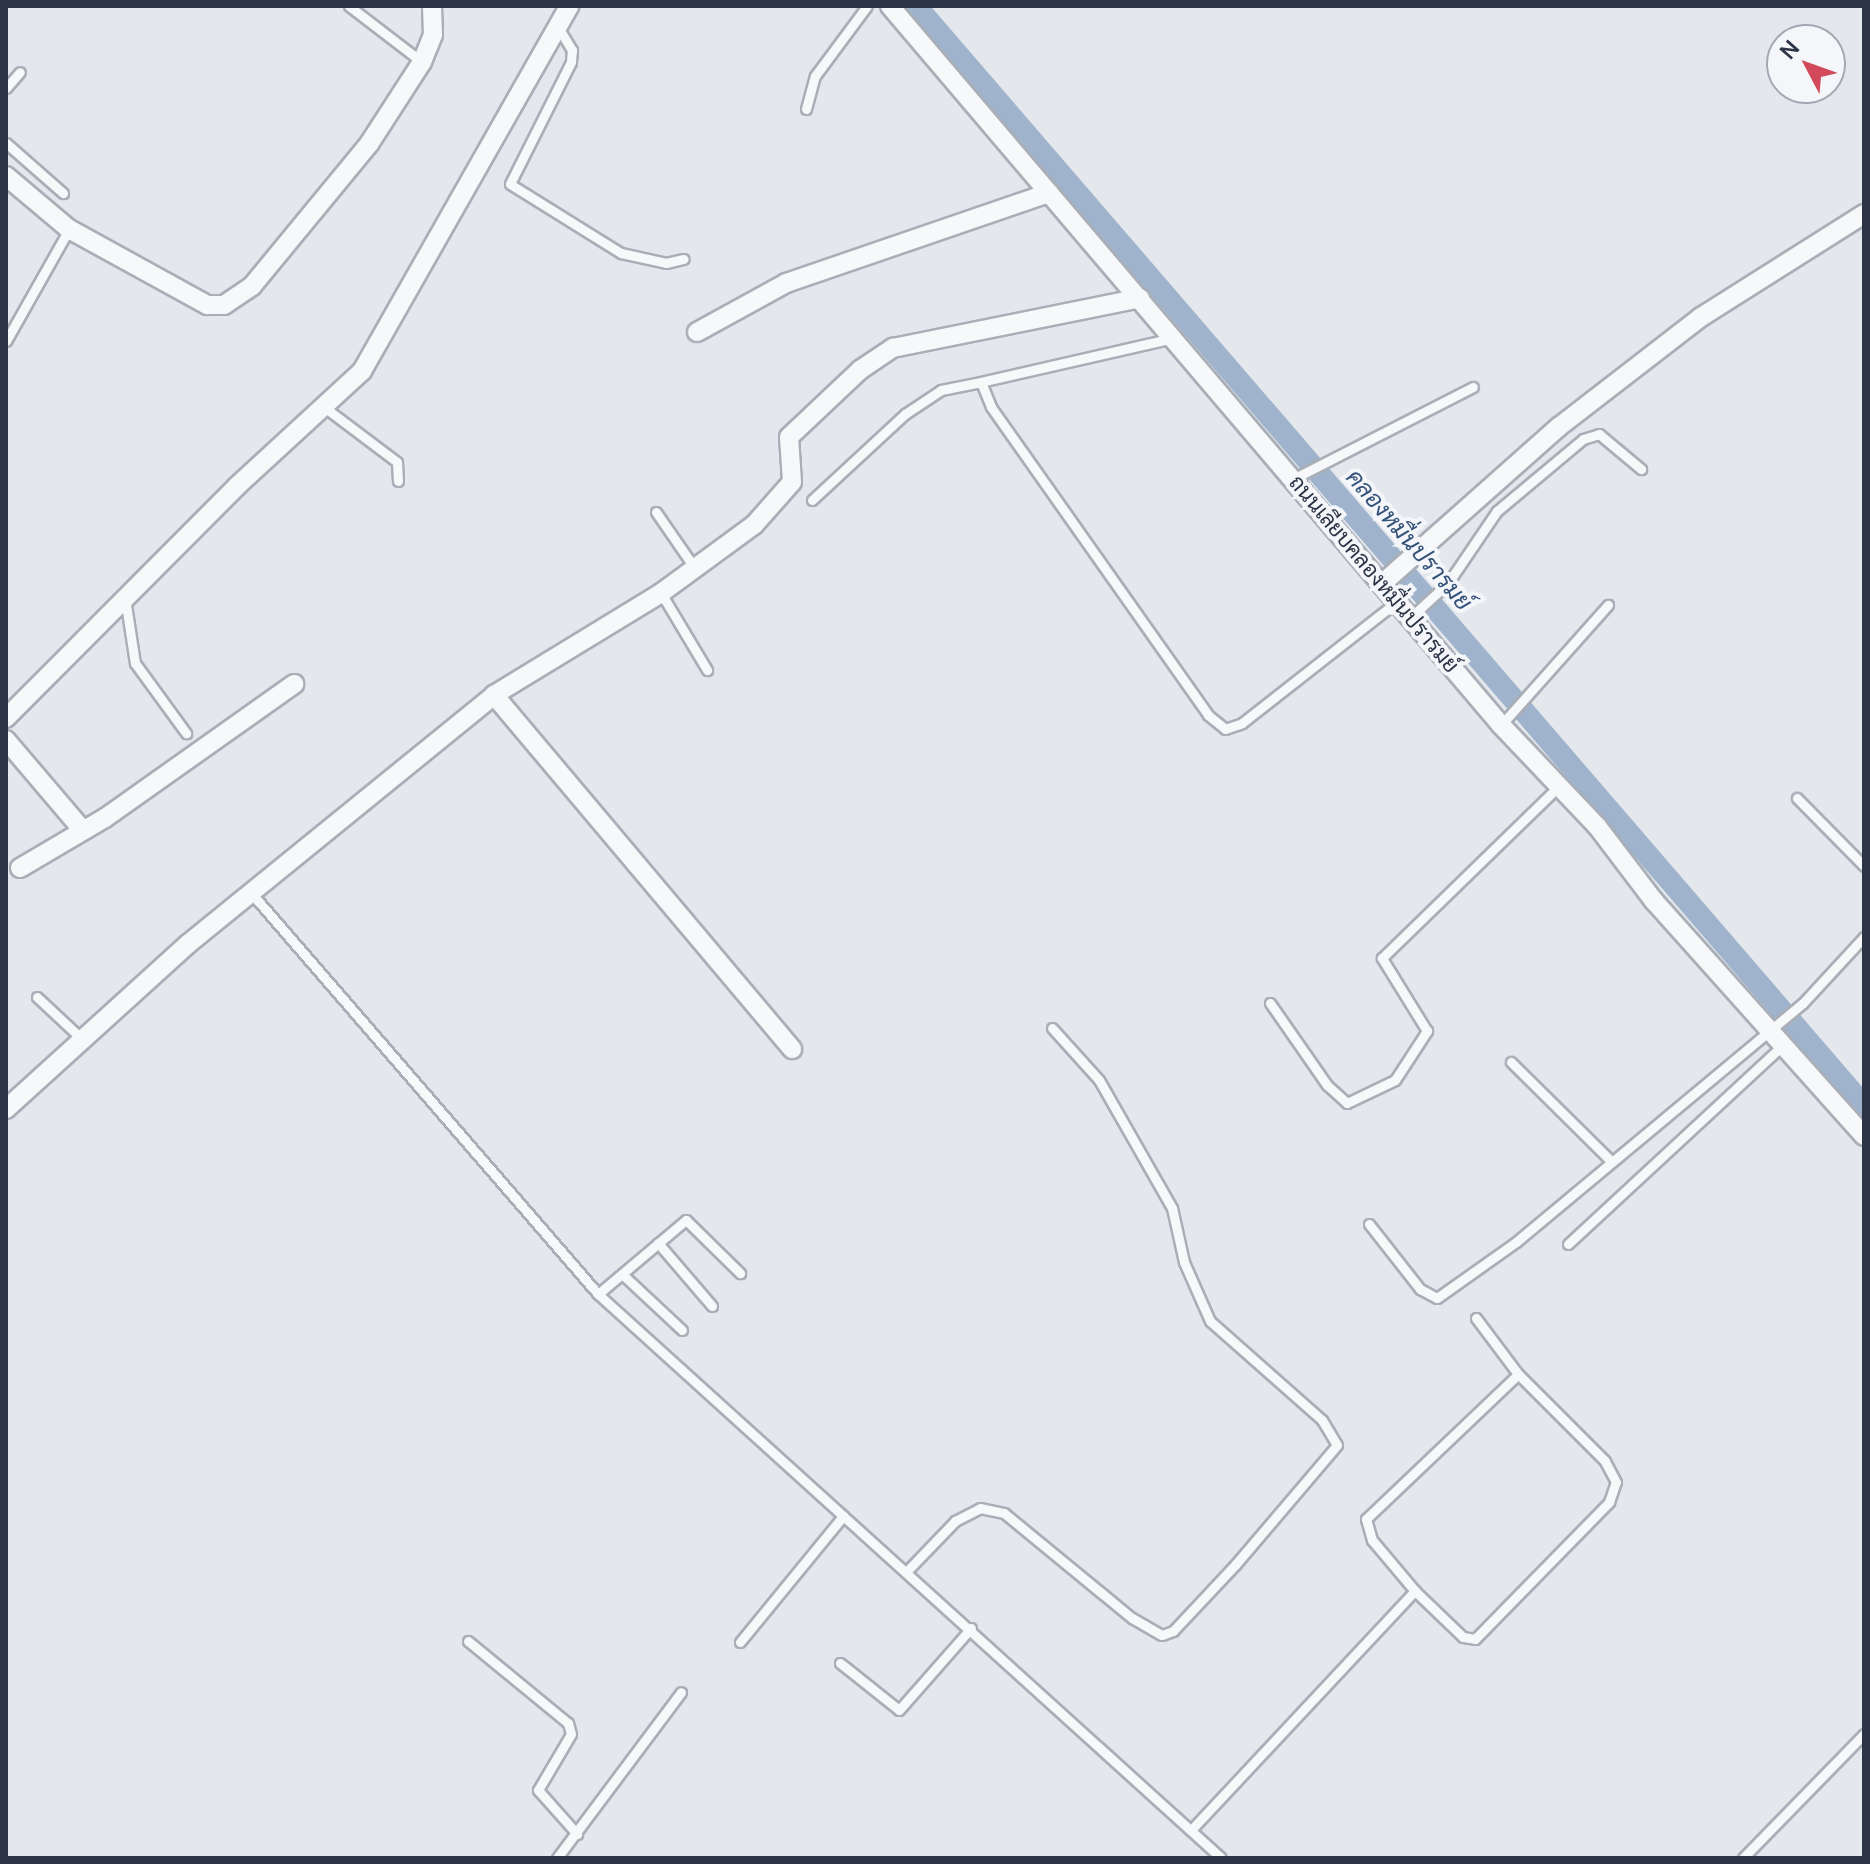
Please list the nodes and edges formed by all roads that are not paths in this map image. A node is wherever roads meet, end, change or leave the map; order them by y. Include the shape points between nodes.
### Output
1 (349, 6) edge
2 (432, 6) edge
3 (569, 6) edge
4 (867, 6) edge
5 (890, 6) edge
6 (558, 27) junction
7 (422, 62) junction
8 (20, 72) dead end
9 (6, 88) edge
10 (806, 109) dead end
11 (6, 143) edge
12 (6, 176) edge
13 (63, 193) dead end
14 (1049, 193) junction
15 (1864, 214) edge
16 (69, 229) junction
17 (684, 259) dead end
18 (1140, 298) junction
19 (697, 332) dead end
20 (1173, 338) junction
21 (6, 341) edge
22 (981, 382) junction
23 (1473, 387) dead end
24 (324, 407) junction
25 (1641, 469) dead end
26 (1293, 479) junction
27 (398, 481) dead end
28 (812, 500) dead end
29 (656, 512) dead end
30 (694, 567) junction
31 (1384, 582) junction
32 (661, 593) junction
33 (125, 598) junction
34 (1399, 600) junction
35 (1608, 605) dead end
36 (1412, 616) junction
37 (707, 670) dead end
38 (294, 684) dead end
39 (494, 695) junction
40 (6, 718) edge
41 (1501, 725) junction
42 (186, 733) dead end
43 (6, 741) edge
44 (1560, 785) junction
45 (1797, 798) dead end
46 (81, 828) junction
47 (1864, 866) edge
48 (20, 868) dead end
49 (253, 895) junction
50 (1864, 937) edge
51 (37, 997) dead end
52 (1270, 1003) dead end
53 (1769, 1027) junction
54 (1052, 1028) dead end
55 (81, 1038) junction
56 (1784, 1044) junction
57 (792, 1049) dead end
58 (1511, 1062) dead end
59 (6, 1109) edge
60 (1864, 1136) edge
61 (1610, 1160) junction
62 (1369, 1224) dead end
63 (658, 1243) junction
64 (1568, 1244) dead end
65 (740, 1273) dead end
66 (622, 1274) junction
67 (598, 1294) junction
68 (712, 1306) dead end
69 (1476, 1318) dead end
70 (682, 1330) dead end
71 (1518, 1374) junction
72 (843, 1516) junction
73 (906, 1572) junction
74 (1415, 1591) junction
75 (971, 1628) junction
76 (468, 1641) dead end
77 (740, 1642) dead end
78 (840, 1663) dead end
79 (681, 1692) dead end
80 (1864, 1734) edge
81 (1191, 1830) junction
82 (577, 1834) junction
83 (557, 1858) edge
84 (1221, 1858) edge
85 (1743, 1858) edge

1 - 7 lane
2 - 7 street via 433,35
3 - 6 street
4 - 10 lane via 815,76
5 - 14 street, ถนนเลียบคลองหมื่นปรารมย์
6 - 17 lane via 572,50 571,62 510,184 621,253 666,263
6 - 24 street via 383,342
7 - 16 street via 369,144 252,286 224,305 207,305
8 - 9 lane
11 - 13 lane
12 - 16 street
14 - 18 street, ถนนเลียบคลองหมื่นปรารมย์
14 - 19 street via 786,283
15 - 31 street via 1689,326 1560,426
16 - 21 lane
18 - 20 street, ถนนเลียบคลองหมื่นปรารมย์
18 - 30 street via 893,348 800,424 786,444 794,475 779,501
20 - 22 lane
20 - 26 street, ถนนเลียบคลองหมื่นปรารมย์
22 - 28 lane via 941,390 905,414
22 - 34 lane via 991,407 1225,729 1242,723
23 - 26 lane
24 - 27 lane via 397,462
24 - 33 street
25 - 36 lane via 1599,434 1583,439 1497,511 1448,583
26 - 31 street, ถนนเลียบคลองหมื่นปรารมย์
29 - 30 lane
30 - 32 street
31 - 34 street, ถนนเลียบคลองหมื่นปรารมย์
32 - 37 lane
32 - 39 street
33 - 40 street
33 - 42 lane via 135,663
34 - 36 street, ถนนเลียบคลองหมื่นปรารมย์
35 - 41 lane
36 - 41 street, ถนนเลียบคลองหมื่นปรารมย์
38 - 46 street via 105,818
39 - 49 street
39 - 57 street
41 - 44 street, ถนนเลียบคลองหมื่นปรารมย์
43 - 46 street
44 - 52 lane via 1382,958 1427,1031 1395,1080 1347,1103 1327,1085
44 - 53 street, ถนนเลียบคลองหมื่นปรารมย์
45 - 47 lane
46 - 48 street
49 - 55 street
49 - 67 lane
50 - 53 lane via 1803,1003
51 - 55 lane
53 - 56 street, ถนนเลียบคลองหมื่นปรารมย์
53 - 61 lane
54 - 73 lane via 1099,1080 1172,1208 1184,1262 1210,1321 1322,1420 1337,1445 1235,1565 1173,1631 1162,1635 1132,1618 1004,1513 980,1508 955,1521
55 - 59 street
56 - 60 street, ถนนเลียบคลองหมื่นปรารมย์
56 - 64 lane
58 - 61 lane
61 - 62 lane via 1516,1242 1437,1298 1420,1289
63 - 65 lane via 688,1220
63 - 66 lane
63 - 68 lane
66 - 67 lane
66 - 70 lane
67 - 72 lane
69 - 71 lane
71 - 74 lane via 1366,1519 1372,1540
71 - 74 lane via 1605,1461 1616,1482 1609,1502 1475,1639 1456,1632
72 - 73 lane
72 - 77 lane
73 - 75 lane
74 - 81 lane
75 - 78 lane via 899,1710
75 - 81 lane
76 - 82 lane via 568,1723 571,1734 538,1790
79 - 82 lane
80 - 85 lane
81 - 84 lane
82 - 83 lane

